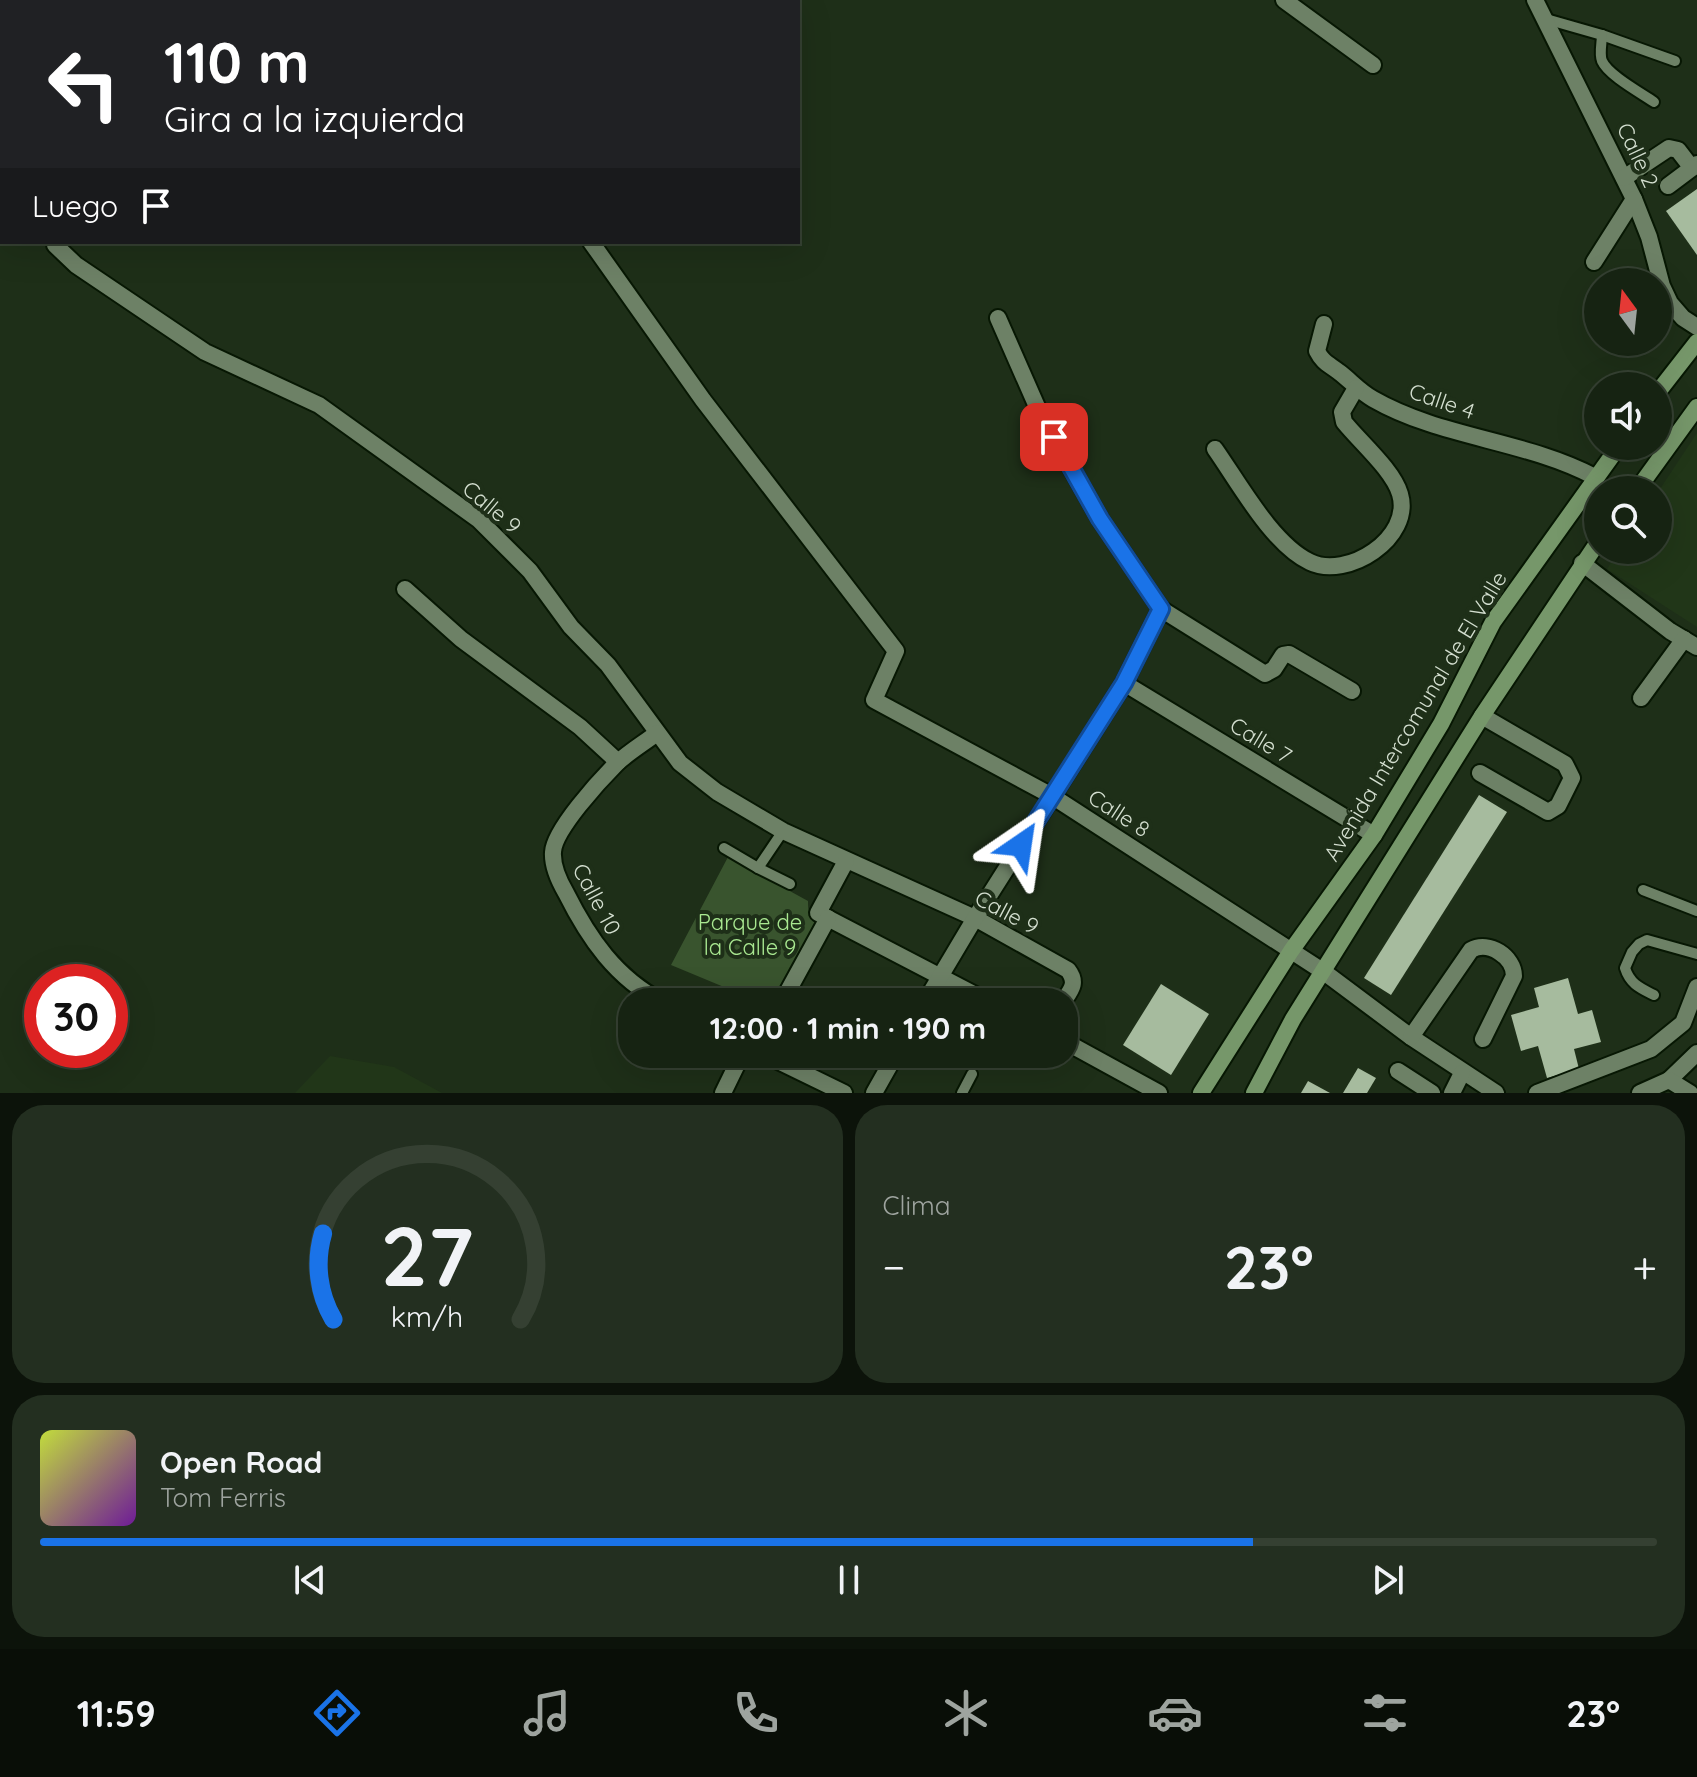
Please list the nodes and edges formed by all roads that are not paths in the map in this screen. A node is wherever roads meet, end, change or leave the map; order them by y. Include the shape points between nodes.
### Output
1 (1284, 0) edge
2 (1535, 0) edge
3 (1546, 19) junction
4 (1602, 35) junction
5 (1675, 61) dead end
6 (1373, 65) dead end
7 (1654, 102) dead end
8 (1694, 166) edge
9 (1624, 178) junction
10 (1668, 186) dead end
11 (1634, 199) junction
12 (592, 244) edge
13 (55, 245) dead end
14 (1594, 262) dead end
15 (998, 318) dead end
16 (1324, 324) dead end
17 (1697, 327) edge
18 (1697, 342) edge
19 (1672, 374) edge
20 (1356, 388) junction
21 (1697, 407) edge
22 (1215, 449) dead end
23 (1608, 460) edge
24 (1593, 476) edge
25 (1596, 476) edge
26 (1647, 476) edge
27 (1584, 493) edge
28 (1584, 560) edge
29 (1582, 563) junction
30 (405, 589) dead end
31 (1161, 609) junction
32 (1691, 643) edge
33 (1124, 683) junction
34 (1352, 691) dead end
35 (1641, 698) dead end
36 (1482, 716) junction
37 (657, 733) junction
38 (618, 762) junction
39 (1480, 773) dead end
40 (1052, 796) junction
41 (783, 831) junction
42 (1374, 835) junction
43 (724, 848) dead end
44 (846, 861) junction
45 (758, 868) junction
46 (790, 884) dead end
47 (1643, 890) dead end
48 (1697, 911) edge
49 (828, 918) junction
50 (975, 918) junction
51 (1291, 951) junction
52 (1697, 954) edge
53 (1324, 972) junction
54 (939, 976) junction
55 (1697, 987) edge
56 (639, 988) edge
57 (790, 988) edge
58 (933, 988) edge
59 (962, 988) edge
60 (1071, 988) edge
61 (1654, 995) dead end
62 (1411, 1037) junction
63 (1483, 1039) dead end
64 (1078, 1049) edge
65 (1697, 1053) edge
66 (735, 1068) edge
67 (793, 1068) edge
68 (888, 1068) edge
69 (1398, 1071) dead end
70 (1462, 1073) junction
71 (972, 1074) dead end
72 (1669, 1080) junction
73 (723, 1093) edge
74 (844, 1093) edge
75 (874, 1093) edge
76 (962, 1093) edge
77 (1159, 1093) edge
78 (1201, 1093) edge
79 (1254, 1093) edge
80 (1432, 1093) edge
81 (1452, 1093) edge
82 (1496, 1093) edge
83 (1537, 1093) edge
84 (1640, 1093) edge
85 (1690, 1093) edge

1 - 6 street
2 - 3 street, Calle 2
3 - 4 lane
3 - 9 street, Calle 2
4 - 5 lane
4 - 7 lane via 1605,65
8 - 9 street via 1669,148
8 - 10 street
9 - 11 street, Calle 2
11 - 14 street
11 - 17 street, Calle 2 via 1670,303
12 - 40 street, Calle 8 via 703,400 896,651 874,700
13 - 37 street, Calle 9 via 76,265 205,352 319,405 479,520 530,571
15 - 31 street via 1038,409 1100,519
16 - 20 street, Calle 4 via 1317,351 1323,363
18 - 19 main road
20 - 22 street via 1342,412 1344,422 1395,481 1402,507 1397,526 1358,561 1329,568 1294,552
20 - 24 street, Calle 4 via 1434,425 1525,448
21 - 26 main road
23 - 25 main road, Avenida Intercomunal de El Valle
27 - 42 main road, Avenida Intercomunal de El Valle via 1493,622 1441,724
28 - 29 main road
29 - 32 street
29 - 36 main road
30 - 38 street
31 - 33 street
31 - 34 street via 1265,674 1289,654
32 - 35 street
33 - 40 street
33 - 42 street, Calle 7
36 - 39 street via 1565,764 1572,778 1558,806 1548,812
36 - 53 main road
37 - 38 street, Calle 10
37 - 41 street, Calle 9 via 680,763 717,792
38 - 56 street, Calle 10 via 564,826 552,851 556,874 580,921 605,958
40 - 50 street
40 - 51 street, Calle 8
41 - 44 street, Calle 9
41 - 45 lane
42 - 51 main road, Avenida Intercomunal de El Valle
43 - 45 lane
44 - 49 street via 818,913
44 - 50 street, Calle 9
45 - 46 lane
47 - 48 lane
49 - 54 street
49 - 57 street
50 - 54 street
50 - 60 street, Calle 9 via 1068,970
51 - 53 street, Calle 8
51 - 78 main road, Avenida Intercomunal de El Valle
52 - 61 lane via 1647,940 1639,944 1625,968 1635,986
53 - 62 street
53 - 79 main road
54 - 58 street
54 - 59 street
55 - 83 street via 1683,1023 1651,1049
62 - 63 street via 1471,950 1486,946 1510,959 1514,976
62 - 70 street
64 - 77 street
65 - 72 street
66 - 73 street
67 - 74 street
68 - 75 street
69 - 80 street
70 - 81 street
70 - 82 street
71 - 76 lane
72 - 84 street
72 - 85 street

